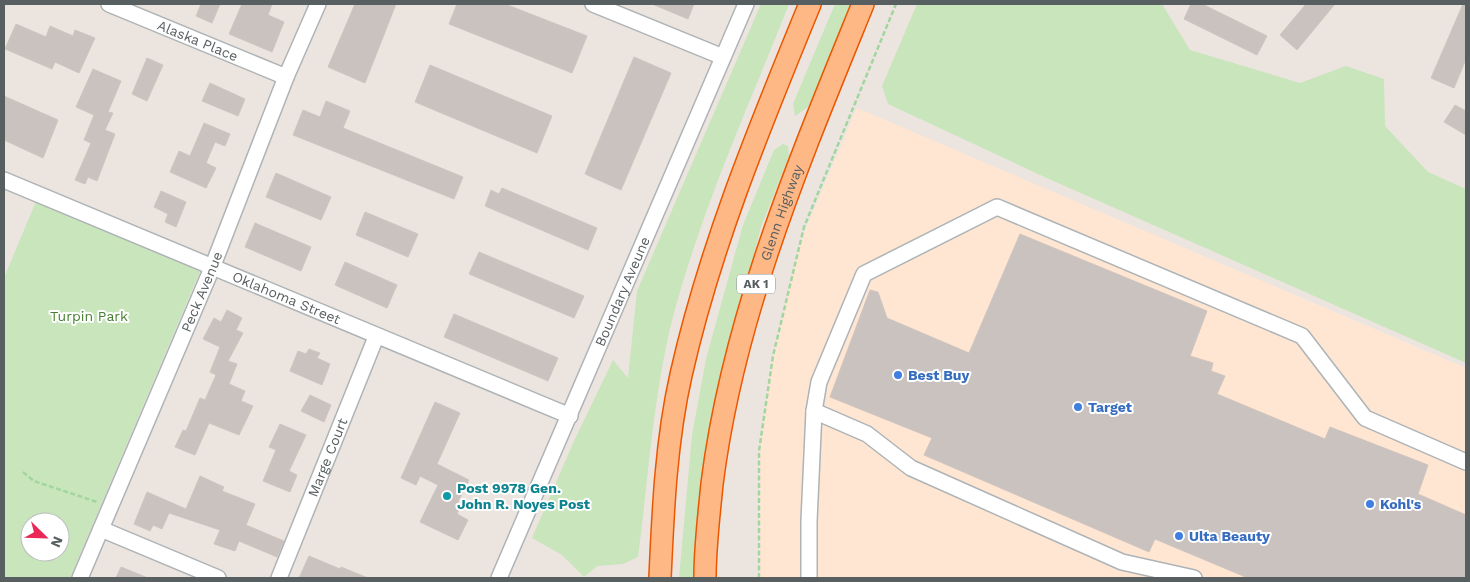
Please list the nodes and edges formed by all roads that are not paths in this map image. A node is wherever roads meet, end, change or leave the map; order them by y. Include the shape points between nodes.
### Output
1 (109, 4) edge
2 (318, 4) edge
3 (593, 4) edge
4 (746, 4) edge
5 (810, 4) edge
6 (863, 4) edge
7 (612, 7) edge
8 (723, 57) junction
9 (286, 77) junction
10 (4, 180) edge
11 (212, 268) junction
12 (376, 337) junction
13 (814, 411) junction
14 (570, 416) junction
15 (1466, 462) edge
16 (101, 529) junction
17 (1147, 574) edge
18 (80, 578) edge
19 (218, 578) edge
20 (279, 578) edge
21 (499, 578) edge
22 (660, 578) edge
23 (705, 578) edge
24 (809, 578) edge
25 (1194, 578) edge

1 - 9 street, Alaska Place
2 - 9 street, Peck Avenue
3 - 7 street
4 - 8 street, Boundary Aveune
5 - 22 highway via 736,188 705,281 680,376 668,458
6 - 23 highway, Glenn Highway / AK 1 via 794,174 751,299 719,429 705,548
7 - 8 street
8 - 14 street, Boundary Aveune
9 - 11 street, Peck Avenue
10 - 11 street, Oklahoma Street
11 - 12 street, Oklahoma Street
11 - 16 street, Peck Avenue
12 - 14 street, Oklahoma Street
12 - 20 street, Marge Court
13 - 15 street via 819,382 864,274 997,208 1302,336 1365,418
13 - 17 street via 867,434 911,468
13 - 24 street via 808,521
14 - 21 street, Boundary Aveune
16 - 18 street, Peck Avenue
16 - 19 street
17 - 25 street

